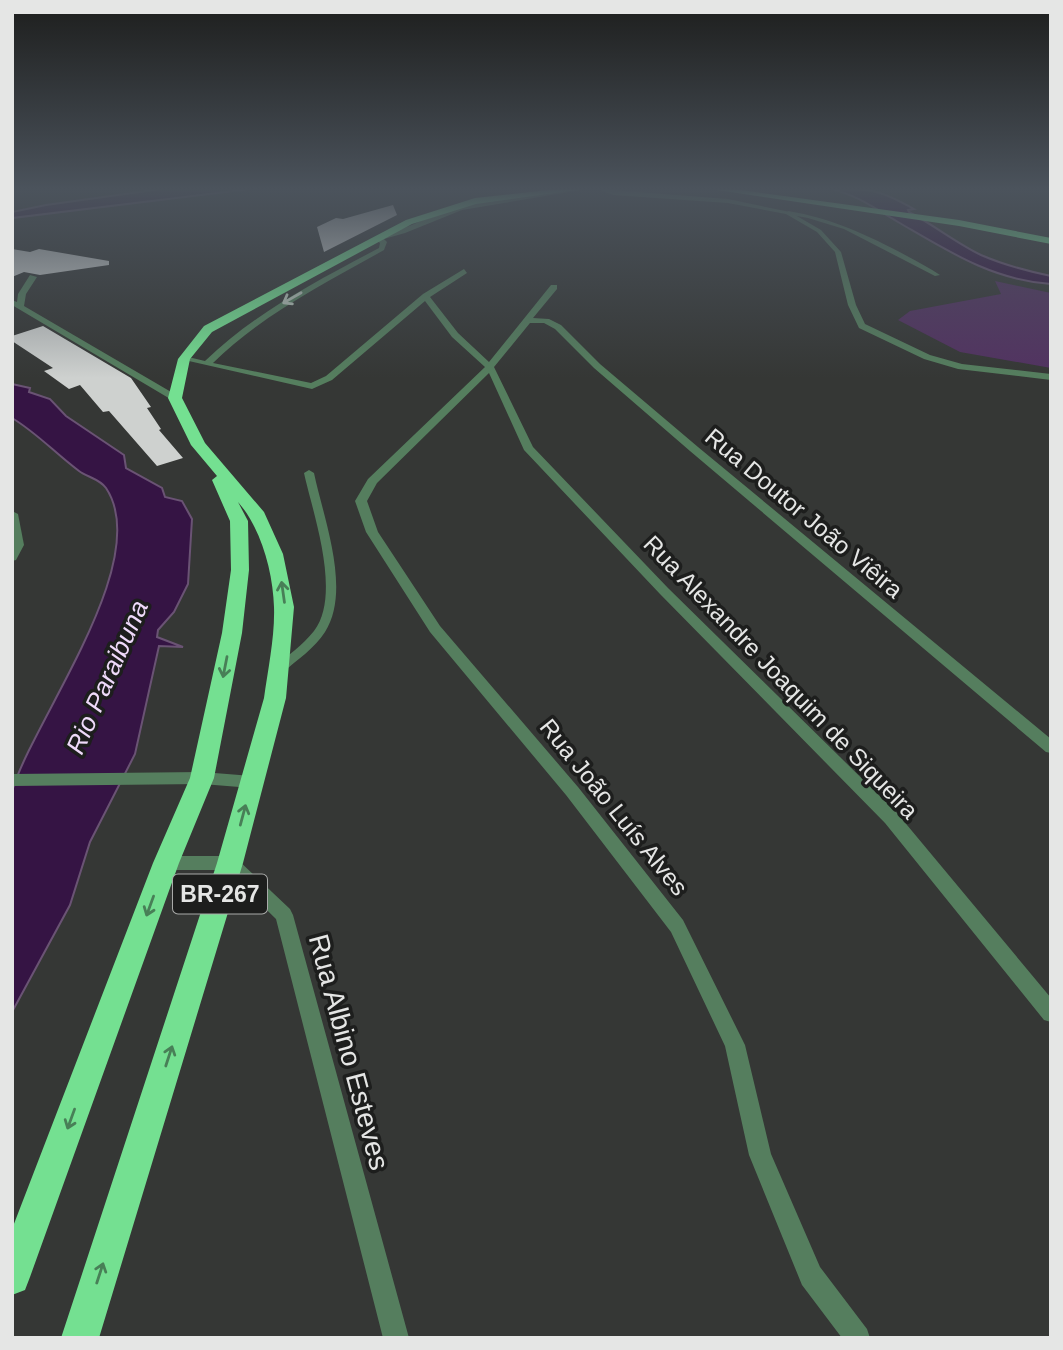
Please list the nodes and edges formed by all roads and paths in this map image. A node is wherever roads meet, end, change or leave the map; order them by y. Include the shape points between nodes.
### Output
1 (351, 252) edge
2 (375, 252) edge
3 (838, 252) edge
4 (892, 252) edge
5 (464, 271) dead end
6 (937, 275) dead end
7 (33, 277) dead end
8 (554, 287) dead end
9 (426, 296) junction
10 (16, 304) edge
11 (528, 320) junction
12 (184, 359) junction
13 (207, 364) junction
14 (490, 367) junction
15 (1051, 377) edge
16 (175, 398) junction
17 (212, 458) junction
18 (309, 472) dead end
19 (12, 514) edge
20 (12, 557) edge
21 (278, 670) junction
22 (1051, 748) edge
23 (202, 778) junction
24 (12, 780) edge
25 (253, 782) junction
26 (166, 863) junction
27 (230, 863) junction
28 (1051, 1013) edge
29 (12, 1276) edge
30 (80, 1338) edge
31 (396, 1338) edge
32 (858, 1338) edge

1 - 12 highway via 208,329
2 -> 13 street via 274,309 229,341
3 - 15 street via 862,326 961,367
4 - 6 lane
5 - 9 street
7 - 10 street
8 - 11 street, Rua João Luís Alves
9 - 13 street via 329,378 312,386
9 - 14 street via 450,332
10 - 16 street
11 - 14 street, Rua João Luís Alves
11 - 22 street, Rua Doutor João Viêira via 558,327 674,433
12 - 13 street
12 - 16 highway
14 - 28 street, Rua Alexandre Joaquim de Siqueira via 528,448 891,818
14 - 32 street, Rua João Luís Alves via 372,481 361,502 372,532 435,629 572,790 677,926 735,1045 760,1155 811,1276
16 - 17 highway, BR-267 via 199,445
21 -> 17 highway, BR-267 via 285,607 274,554 256,512
17 -> 23 highway, BR-267 via 239,521 240,570
18 - 21 lane via 326,552 330,601 322,629
19 - 20 street via 18,545
21 - 25 highway, BR-267
23 - 24 street
23 - 25 street
23 - 26 highway, BR-267
27 -> 25 highway, BR-267
26 - 27 street
26 -> 29 highway, BR-267
30 -> 27 highway, BR-267
27 - 31 street, Rua Albino Esteves via 285,915

